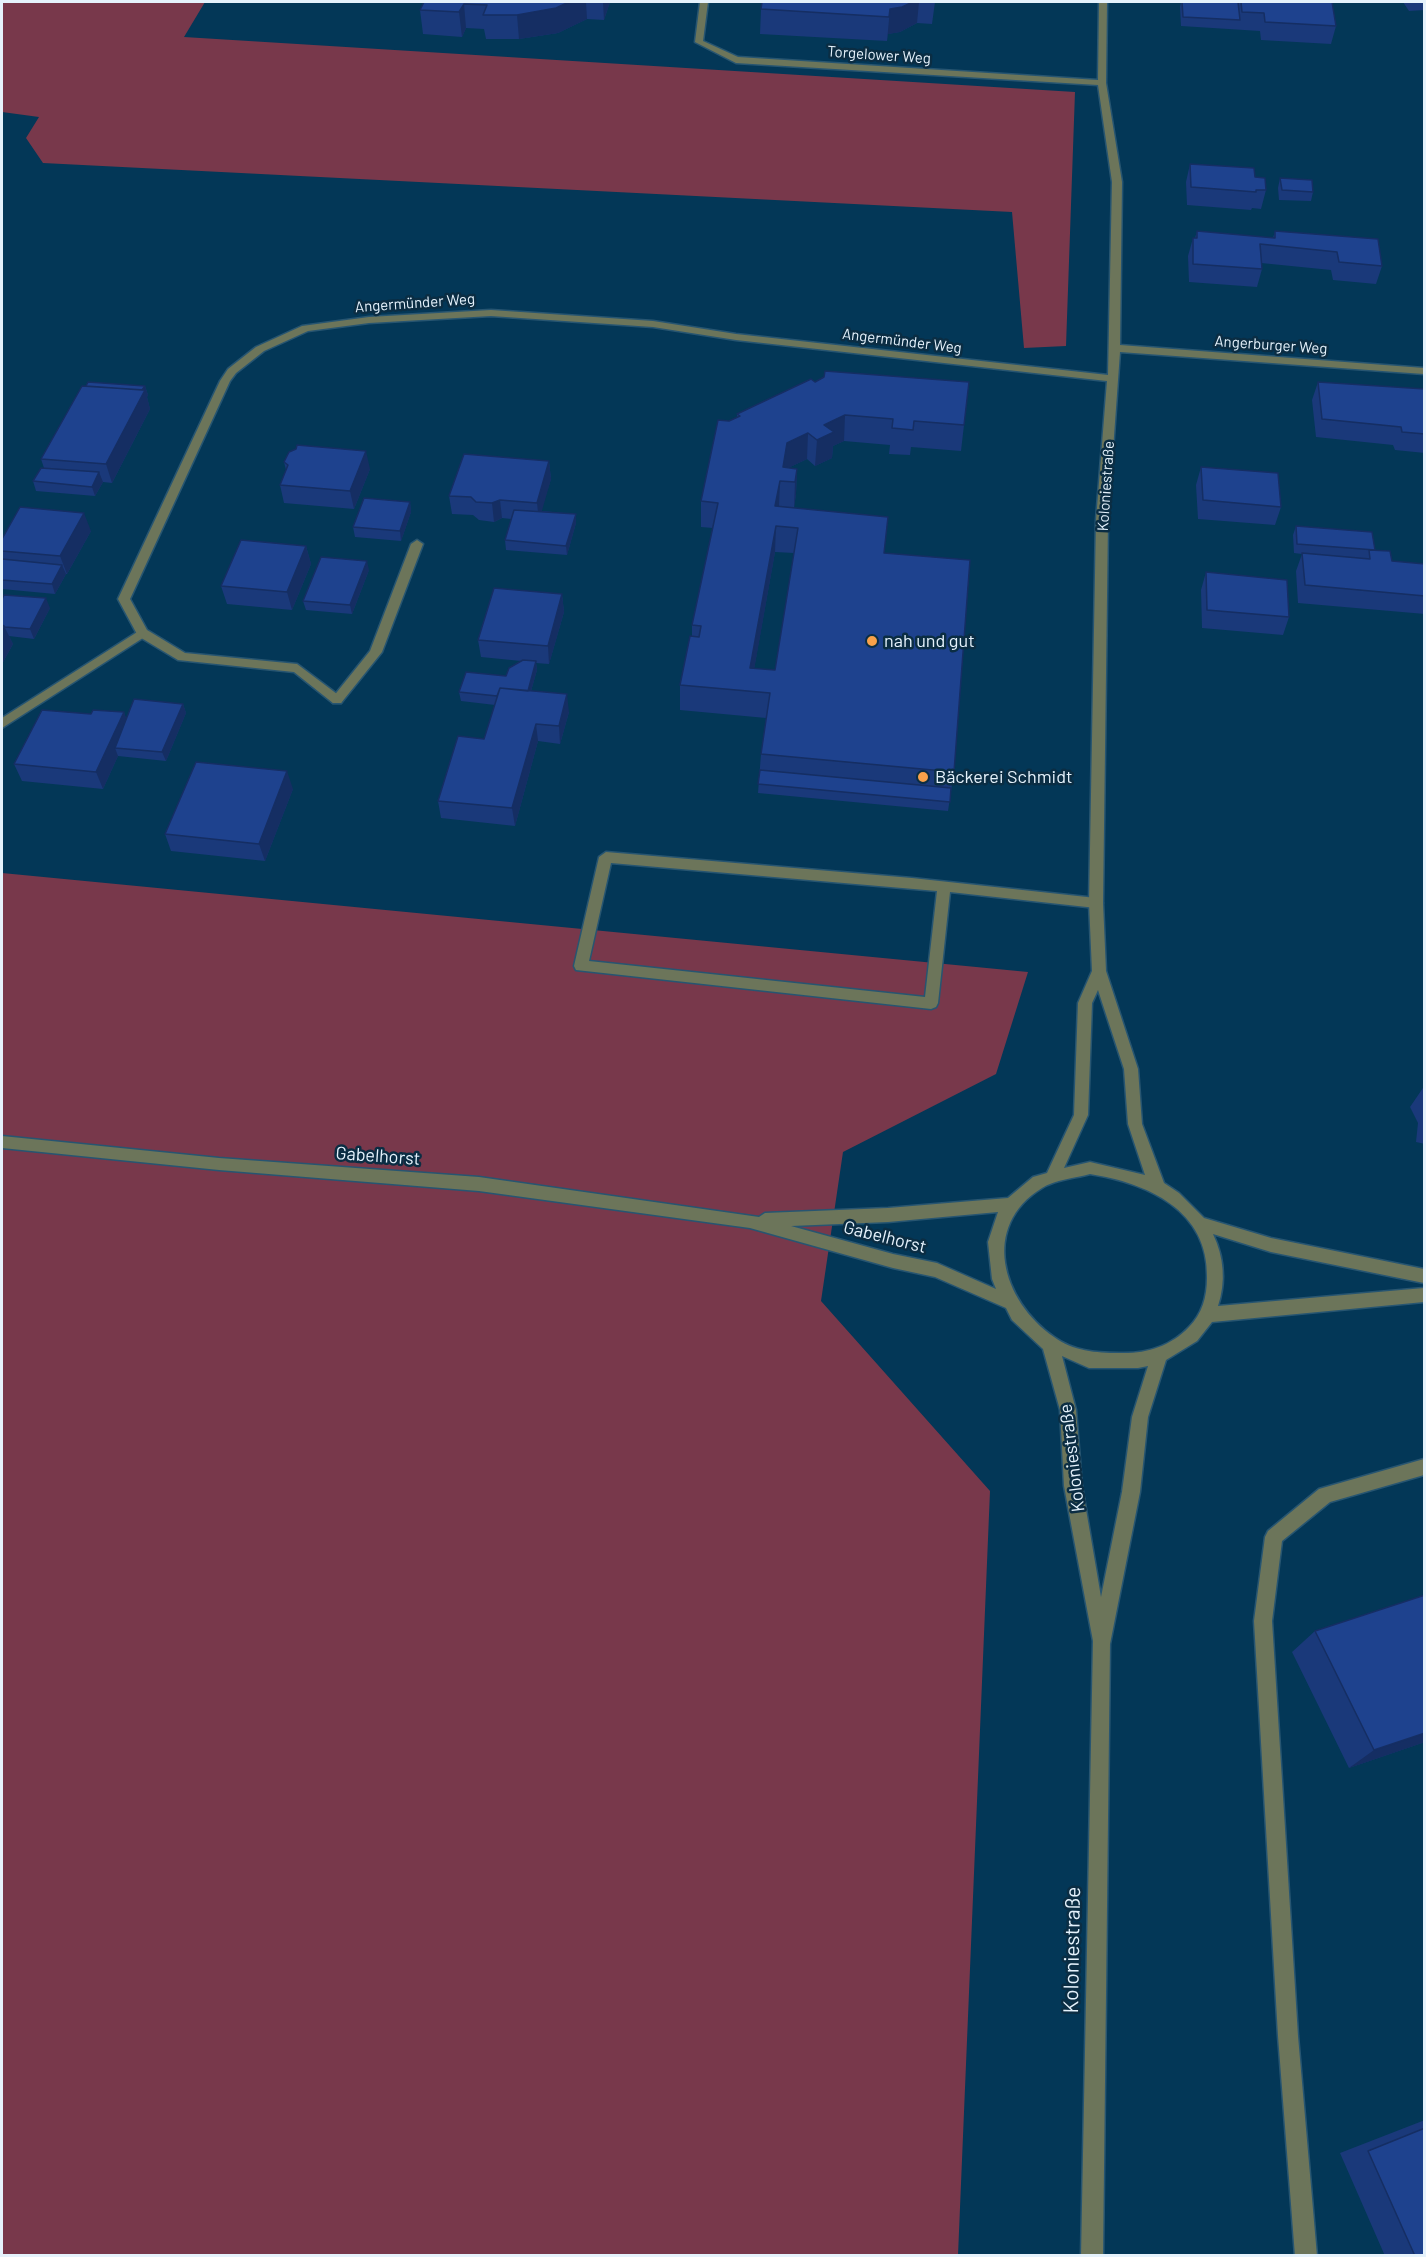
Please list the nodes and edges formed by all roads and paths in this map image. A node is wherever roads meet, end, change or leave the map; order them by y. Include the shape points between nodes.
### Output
1 (704, 2) edge
2 (1103, 2) edge
3 (1102, 83) junction
4 (1115, 348) junction
5 (1425, 371) edge
6 (1114, 380) junction
7 (417, 544) dead end
8 (142, 633) junction
9 (2, 724) edge
10 (944, 888) junction
11 (1096, 903) junction
12 (1099, 971) junction
13 (2, 1142) edge
14 (1054, 1174) junction
15 (1157, 1186) junction
16 (1011, 1204) junction
17 (750, 1221) junction
18 (1199, 1224) junction
19 (1425, 1275) edge
20 (1425, 1295) edge
21 (1007, 1301) junction
22 (1208, 1315) junction
23 (1050, 1344) junction
24 (1159, 1357) junction
25 (1425, 1467) edge
26 (1101, 1644) junction
27 (1092, 2256) edge
28 (1306, 2256) edge

1 - 3 street, Torgelower Weg via 699,42 735,60
2 - 3 street, Koloniestraße
3 - 4 street, Koloniestraße via 1117,182
4 - 5 street, Angerburger Weg
4 - 6 street, Koloniestraße
6 - 8 street, Angermünder Weg via 653,324 491,313 306,328 260,349 225,381 124,599
6 - 11 street, Koloniestraße via 1102,520
7 - 8 street via 376,652 337,700 297,668 182,657
8 - 9 street
10 - 10 street via 606,857 581,966 931,1003
10 - 11 street
11 - 12 street, Koloniestraße
12 - 14 street, Koloniestraße via 1084,1003 1081,1115
12 - 15 street, Koloniestraße via 1131,1069 1134,1124
13 - 17 street, Gabelhorst via 479,1184
14 - 15 street via 1090,1168 1123,1173
14 - 16 street via 1026,1189
15 - 18 street
16 - 17 street, Gabelhorst
16 - 21 street via 997,1233 995,1263
17 - 21 street, Gabelhorst via 937,1270
18 - 19 street via 1270,1245
18 - 22 street via 1214,1259 1216,1286
20 - 22 street via 1345,1304 1274,1305
21 - 23 street
22 - 24 street via 1185,1341
23 - 24 street via 1080,1358 1100,1362 1121,1364
23 - 26 street, Koloniestraße via 1068,1410 1073,1486
24 - 26 street, Koloniestraße via 1140,1417 1131,1492
25 - 28 street via 1325,1495 1274,1537 1263,1621 1288,2036
26 - 27 street, Koloniestraße

